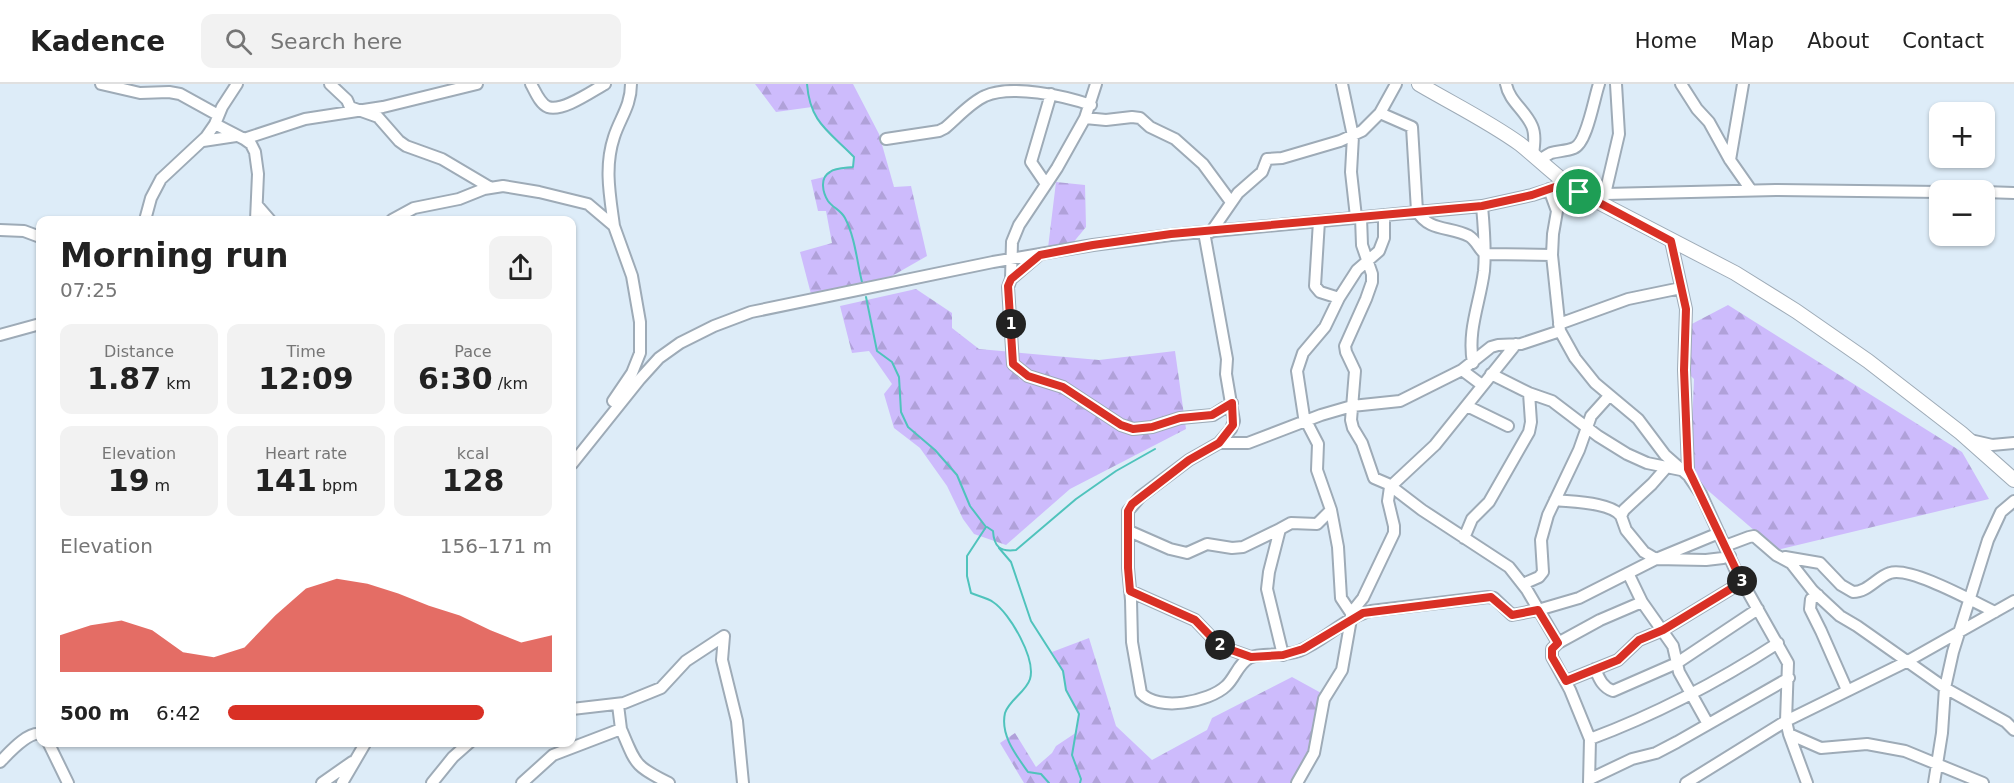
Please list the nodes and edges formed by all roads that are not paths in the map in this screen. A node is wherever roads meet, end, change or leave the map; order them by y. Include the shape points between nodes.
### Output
1 (101, 84) edge
2 (237, 84) edge
3 (330, 84) edge
4 (477, 84) edge
5 (531, 84) edge
6 (605, 84) edge
7 (631, 84) edge
8 (1096, 84) edge
9 (1342, 84) edge
10 (1396, 84) edge
11 (1419, 84) edge
12 (1506, 84) edge
13 (1599, 84) edge
14 (1616, 84) edge
15 (1681, 84) edge
16 (1743, 84) edge
17 (1051, 94) junction
18 (1091, 105) junction
19 (363, 110) junction
20 (1380, 113) junction
21 (1085, 118) junction
22 (217, 119) junction
23 (1353, 136) junction
24 (240, 137) junction
25 (886, 139) dead end
26 (202, 141) junction
27 (1536, 158) junction
28 (1730, 160) junction
29 (1046, 184) junction
30 (491, 188) junction
31 (1549, 189) junction
32 (1751, 190) junction
33 (1579, 192) junction
34 (1929, 192) edge
35 (1995, 192) edge
36 (2014, 193) edge
37 (1605, 194) junction
38 (1231, 202) junction
39 (257, 205) junction
40 (1482, 206) junction
41 (1418, 211) junction
42 (1384, 215) junction
43 (146, 216) edge
44 (256, 216) edge
45 (267, 216) edge
46 (400, 216) edge
47 (1358, 217) junction
48 (1319, 221) junction
49 (614, 226) junction
50 (0, 230) edge
51 (1208, 232) junction
52 (36, 236) edge
53 (1671, 241) junction
54 (1485, 254) junction
55 (1040, 255) junction
56 (1552, 255) junction
57 (1012, 258) junction
58 (1366, 262) junction
59 (1011, 279) junction
60 (1681, 288) junction
61 (1339, 298) junction
62 (36, 325) edge
63 (1559, 328) junction
64 (0, 335) edge
65 (1516, 344) junction
66 (1473, 363) junction
67 (1462, 370) junction
68 (1491, 374) junction
69 (1482, 385) junction
70 (1529, 393) junction
71 (1609, 396) junction
72 (1232, 403) junction
73 (1352, 406) junction
74 (1467, 406) junction
75 (1306, 421) junction
76 (1508, 426) dead end
77 (1587, 427) junction
78 (598, 430) junction
79 (1969, 440) junction
80 (1219, 443) junction
81 (2014, 443) edge
82 (576, 459) edge
83 (1666, 468) junction
84 (1686, 474) junction
85 (2014, 480) edge
86 (1390, 487) junction
87 (1555, 500) junction
88 (2014, 501) edge
89 (1331, 510) junction
90 (1621, 516) junction
91 (1280, 530) junction
92 (1129, 531) junction
93 (1719, 533) junction
94 (1464, 538) junction
95 (1727, 551) junction
96 (1776, 555) junction
97 (1656, 559) junction
98 (1628, 573) junction
99 (1742, 582) junction
100 (1523, 584) junction
101 (1130, 591) junction
102 (1818, 595) junction
103 (1970, 600) junction
104 (2014, 601) edge
105 (1642, 602) junction
106 (1758, 609) junction
107 (1538, 610) junction
108 (1995, 612) junction
109 (1351, 616) junction
110 (1663, 630) junction
111 (1959, 633) junction
112 (1558, 643) junction
113 (1778, 643) junction
114 (1283, 655) junction
115 (1251, 657) junction
116 (1906, 662) junction
117 (1677, 663) junction
118 (1594, 669) junction
119 (1789, 678) junction
120 (1566, 681) junction
121 (1945, 688) junction
122 (1847, 690) junction
123 (1692, 695) junction
124 (618, 705) junction
125 (576, 709) edge
126 (1786, 721) junction
127 (1708, 724) junction
128 (621, 729) junction
129 (2014, 730) edge
130 (36, 734) edge
131 (1789, 734) junction
132 (1590, 739) junction
133 (576, 746) edge
134 (50, 747) edge
135 (363, 747) edge
136 (464, 747) edge
137 (574, 747) edge
138 (357, 758) junction
139 (0, 762) edge
140 (1936, 764) junction
141 (1590, 781) edge
142 (68, 783) edge
143 (322, 783) edge
144 (342, 783) edge
145 (432, 783) edge
146 (522, 783) edge
147 (669, 783) edge
148 (743, 783) edge
149 (1297, 783) edge
150 (1686, 783) edge
151 (1807, 783) edge
152 (1934, 783) edge
153 (1983, 783) edge

1 - 22 street via 140,93 175,93 193,100
2 - 22 street
3 - 19 street via 350,107
4 - 19 street
5 - 6 street via 547,107 554,107 580,99
7 - 49 street via 628,107 615,135 608,167
8 - 18 street
9 - 23 street
10 - 20 street
11 - 27 street via 1481,119
12 - 27 street via 1509,95 1532,125
13 - 27 street via 1580,145
14 - 37 street via 1619,134
15 - 28 street
16 - 28 street
17 - 18 street
17 - 25 street via 989,94 939,131
17 - 29 street via 1031,162
18 - 21 street
19 - 24 street via 305,119
19 - 30 street via 378,117 406,146 436,156
20 - 23 street
20 - 41 street via 1412,127
21 - 29 street
21 - 38 street via 1140,118 1175,139 1203,164
22 - 24 street
22 - 26 street
23 - 38 street via 1282,158 1269,158 1262,172
23 - 47 street via 1351,172
24 - 26 street
24 - 39 street via 251,144 257,164
26 - 43 street via 161,179
27 - 33 street
28 - 32 street
29 - 57 street via 1019,225 1012,242
30 - 46 street via 459,200 414,208
30 - 49 street via 518,188 584,202
31 - 33 street
31 - 40 street
31 - 56 street via 1557,211
32 - 34 street
32 - 37 street
33 - 37 street
33 - 53 street
35 - 36 street
38 - 51 street
39 - 44 street
39 - 45 street
40 - 41 street
40 - 54 street
41 - 42 street
41 - 54 street via 1433,226 1471,237
42 - 47 street
42 - 58 street via 1382,245
47 - 48 street
47 - 58 street
48 - 51 street
48 - 61 street via 1315,286 1320,292
49 - 78 street via 632,276 641,348 632,373
50 - 52 street
51 - 55 street via 1171,234
51 - 72 street
53 - 60 street
53 - 79 street via 1735,273 1796,311
54 - 56 street
54 - 66 street via 1473,320
55 - 57 street
55 - 59 street
56 - 63 street
57 - 59 street
57 - 78 street via 751,312 714,326 659,358
58 - 61 street
58 - 73 street via 1372,274 1371,285 1346,346 1355,371
59 - 72 street via 1008,286 1012,362 1025,374 1063,387 1133,429 1212,415
60 - 63 street via 1628,299
60 - 84 street via 1686,309
61 - 75 street via 1329,321 1307,345 1298,365
62 - 64 street
63 - 65 street
63 - 71 street via 1582,368
65 - 66 street via 1491,347
65 - 68 street
66 - 67 street
67 - 69 street
67 - 73 street via 1400,401
68 - 69 street
68 - 70 street
69 - 74 street
70 - 77 street via 1552,402
70 - 94 street via 1529,432 1489,502 1472,519
71 - 77 street via 1593,412
71 - 84 street via 1638,419 1665,455
72 - 80 street via 1233,425
73 - 75 street
73 - 86 street via 1352,424 1373,476
74 - 76 street
74 - 86 street via 1435,445
75 - 80 street via 1248,444
75 - 89 street via 1318,444 1317,470
77 - 83 street via 1627,454
77 - 87 street
78 - 82 street
79 - 81 street via 1992,445
79 - 85 street
80 - 92 street via 1189,460 1132,504 1128,511
83 - 84 street
83 - 90 street
84 - 93 street via 1701,494
86 - 94 street
86 - 109 street via 1388,501 1394,533
87 - 90 street via 1609,507
87 - 100 street via 1541,540 1543,572
88 - 103 street via 2001,512 1992,530
89 - 91 street via 1317,524 1291,523
89 - 109 street via 1341,598
90 - 97 street via 1626,530 1644,552
91 - 92 street via 1243,547 1207,544 1187,553
91 - 114 street via 1267,589
92 - 101 street
93 - 95 street
93 - 97 street
94 - 100 street via 1509,567
95 - 96 street via 1754,536
95 - 97 street via 1723,558 1706,560
95 - 99 street
96 - 102 street via 1791,563
96 - 103 street via 1820,563 1853,592 1896,572 1923,577
97 - 98 street
98 - 105 street
98 - 107 street via 1580,598
99 - 106 street
99 - 110 street
100 - 107 street
101 - 115 street via 1195,620 1220,646
101 - 115 street via 1131,642 1144,697 1170,702 1202,700 1228,685
102 - 116 street via 1840,616
102 - 122 street via 1810,599 1810,609
103 - 108 street
103 - 111 street
104 - 108 street
105 - 110 street
105 - 112 street
106 - 113 street
106 - 117 street
107 - 109 street via 1512,615 1488,597
107 - 112 street
108 - 111 street
109 - 114 street via 1309,646
109 - 149 street via 1342,670 1324,699 1314,753
110 - 117 street
110 - 118 street via 1639,640 1618,660
111 - 116 street
111 - 121 street
112 - 120 street via 1552,649 1552,657
113 - 119 street via 1788,663
113 - 123 street
114 - 115 street
116 - 121 street
116 - 122 street
117 - 118 street via 1612,691 1606,689
117 - 123 street
118 - 120 street
119 - 126 street
119 - 127 street
120 - 132 street
121 - 129 street
121 - 140 street
122 - 126 street
123 - 127 street
123 - 132 street
124 - 125 street
124 - 128 street
124 - 148 street via 663,686 686,661 724,636 722,660 737,721
126 - 131 street
126 - 150 street
127 - 141 street via 1656,753 1632,759
128 - 133 street
128 - 147 street via 634,761
130 - 139 street
131 - 140 street via 1821,748 1871,745 1909,752
131 - 151 street
132 - 141 street
134 - 142 street
135 - 138 street
136 - 145 street
137 - 146 street via 553,755
138 - 143 street
138 - 144 street
140 - 152 street
140 - 153 street

